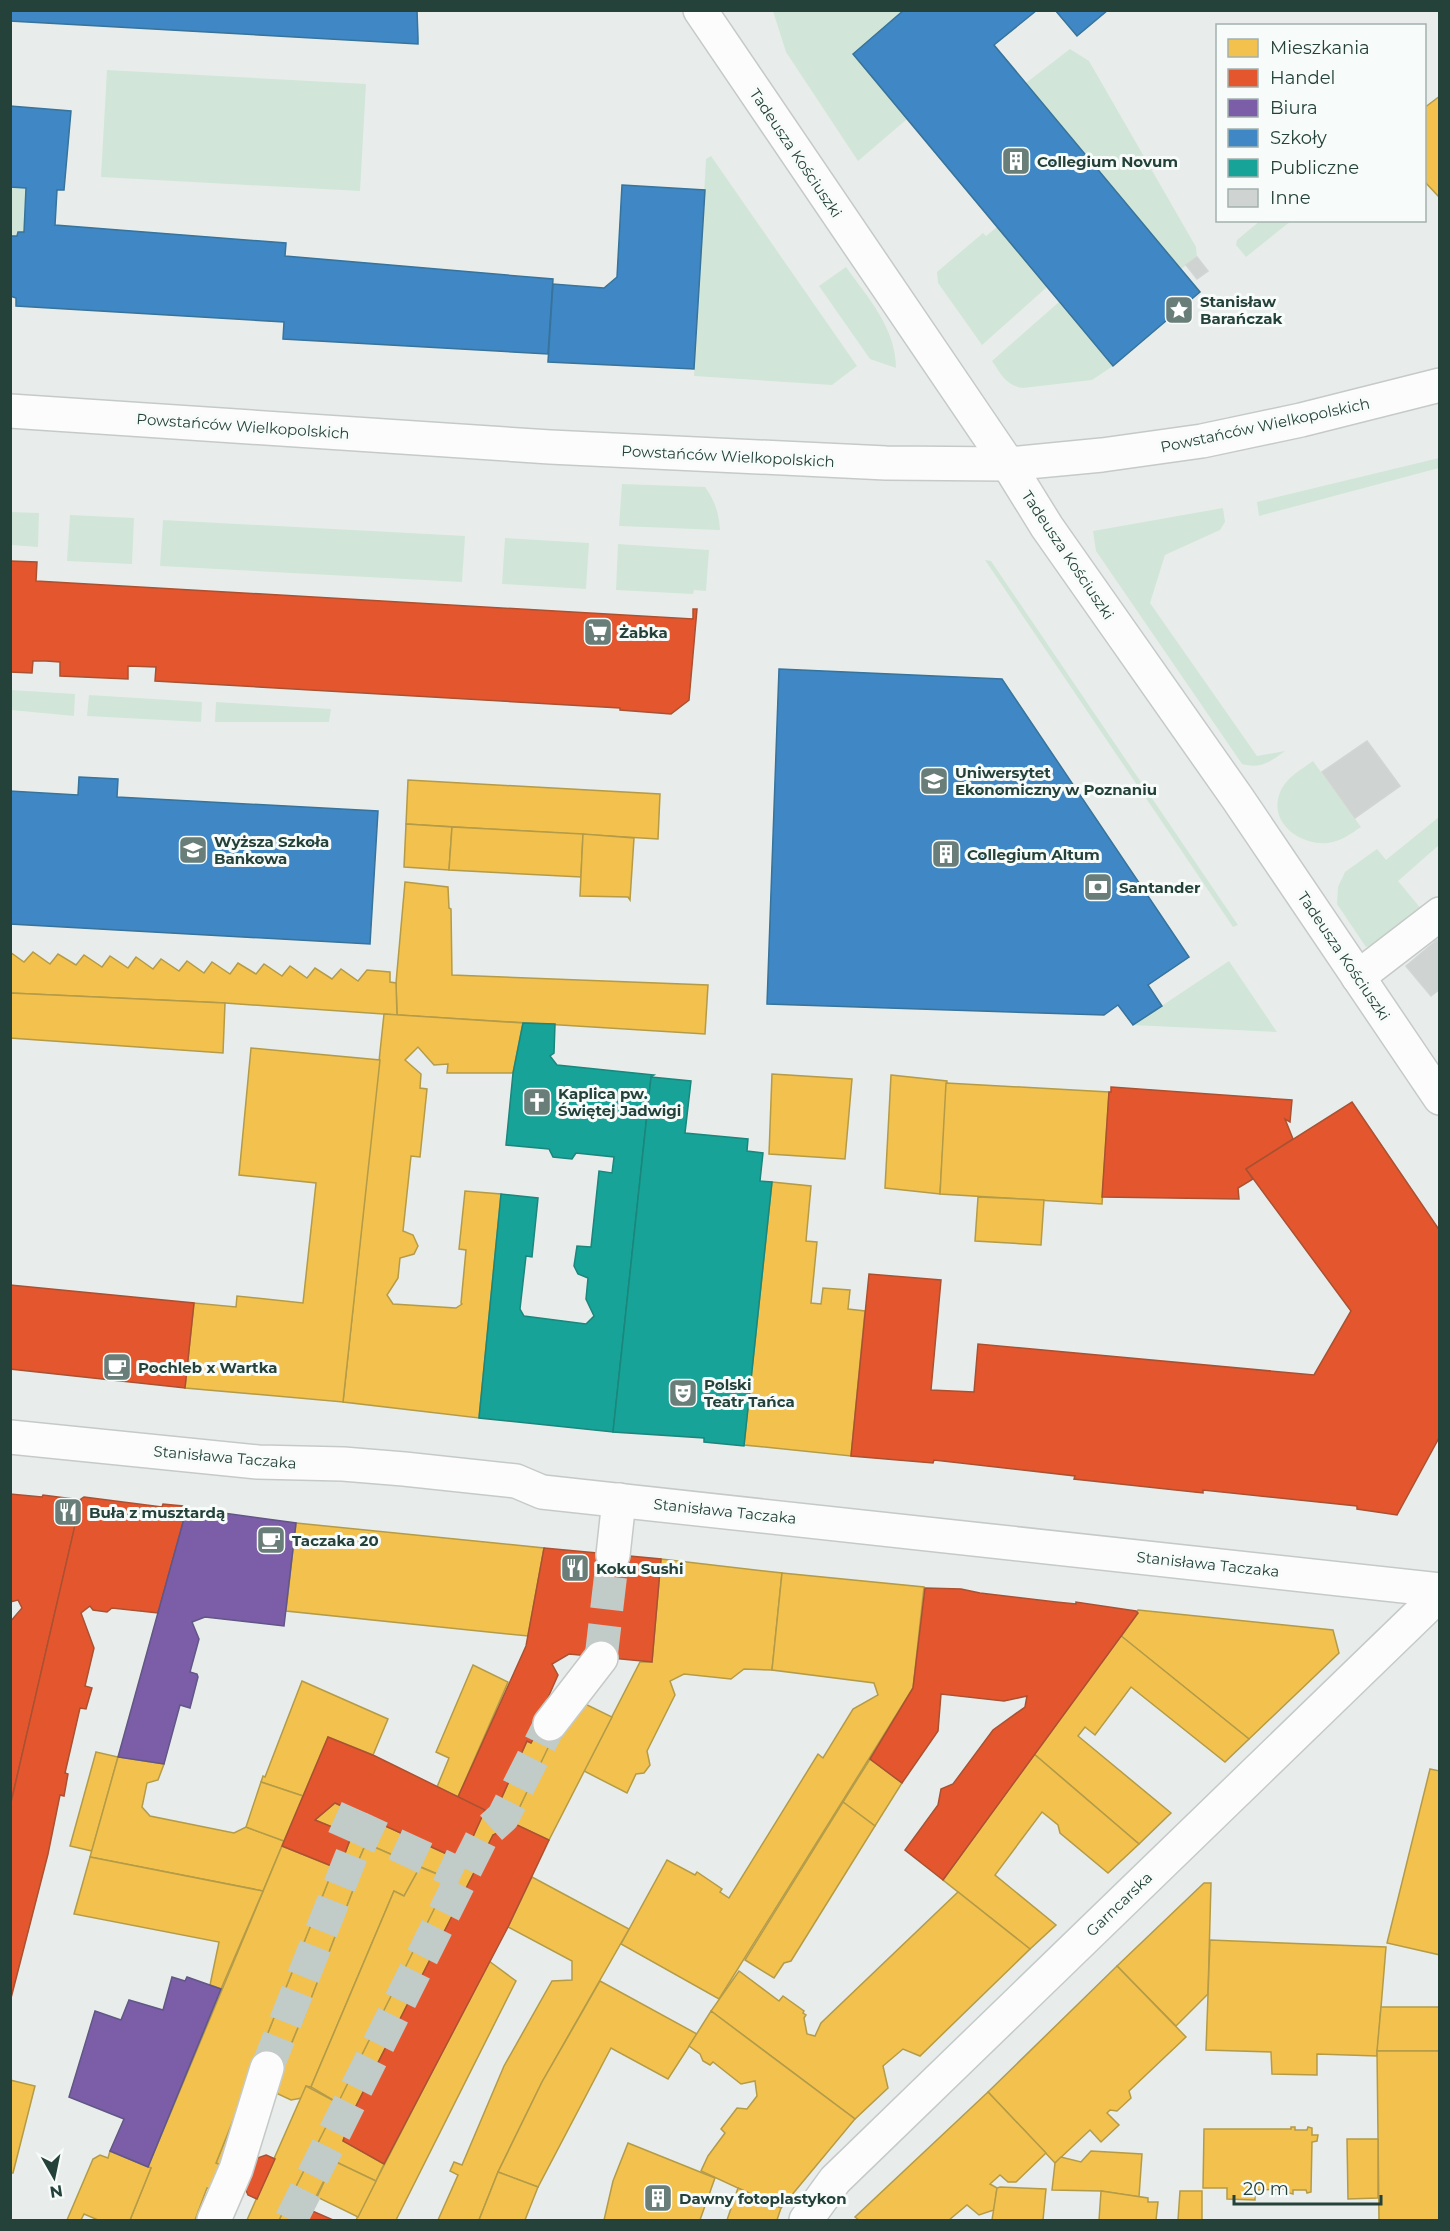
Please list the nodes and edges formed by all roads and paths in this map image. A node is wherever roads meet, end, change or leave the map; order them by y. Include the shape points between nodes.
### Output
1 (700, 10) edge
2 (1440, 385) edge
3 (10, 411) edge
4 (1008, 464) junction
5 (1440, 914) edge
6 (1358, 977) junction
7 (1440, 1098) edge
8 (10, 1437) edge
9 (619, 1500) junction
10 (614, 1549) tunnel mouth
11 (1440, 1592) edge
12 (601, 1658) tunnel mouth
13 (550, 1724) tunnel mouth
14 (267, 2068) tunnel mouth
15 (214, 2220) edge
16 (806, 2220) edge

1 - 4 street, Tadeusza Kościuszki
2 - 4 street, Powstańców Wielkopolskich via 1202,441
3 - 4 street, Powstańców Wielkopolskich via 550,447 886,463
4 - 6 street, Tadeusza Kościuszki via 1052,534
5 - 6 street
6 - 7 street, Tadeusza Kościuszki
8 - 9 street, Stanisława Taczaka via 258,1462 404,1469 516,1481 542,1492
9 - 10 street
9 - 11 street, Stanisława Taczaka
11 - 16 street, Garncarska via 835,2180
12 - 13 street
14 - 15 street via 236,2169

